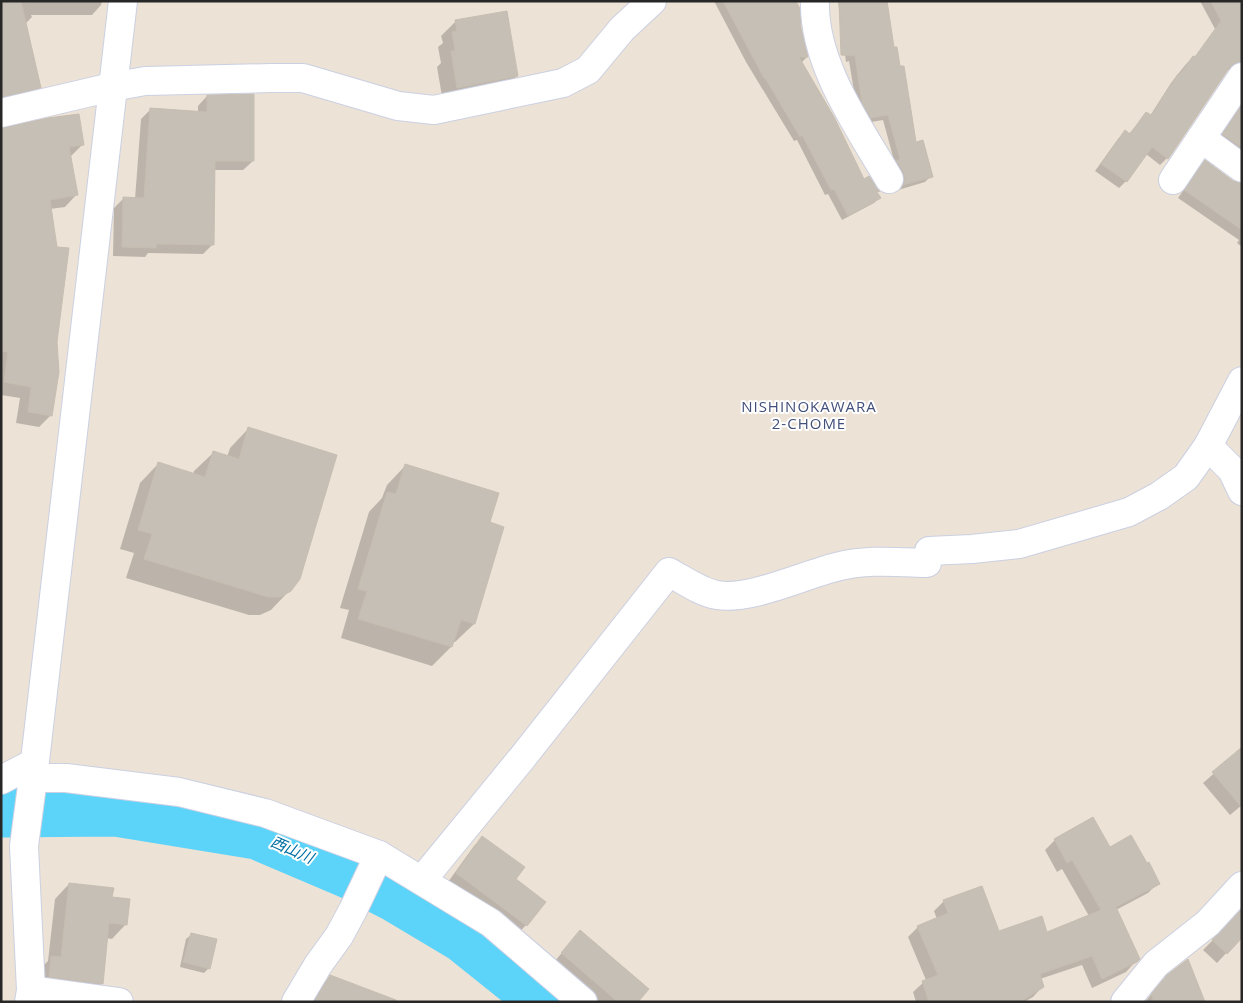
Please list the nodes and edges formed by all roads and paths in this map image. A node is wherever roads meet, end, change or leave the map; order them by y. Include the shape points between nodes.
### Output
1 (123, 1) edge
2 (652, 1) edge
3 (814, 1) edge
4 (1242, 77) edge
5 (112, 87) junction
6 (1, 113) edge
7 (1201, 138) junction
8 (1242, 168) edge
9 (889, 179) dead end
10 (1173, 180) dead end
11 (1242, 381) edge
12 (1208, 446) junction
13 (1242, 491) edge
14 (33, 771) junction
15 (1, 780) edge
16 (16, 842) edge
17 (376, 860) junction
18 (422, 880) junction
19 (1242, 886) edge
20 (30, 996) edge
21 (119, 1002) edge
22 (296, 1002) edge
23 (583, 1002) edge
24 (1125, 1002) edge

1 - 5 street
2 - 5 street via 588,70 563,83 434,110 398,106 303,78 145,81
3 - 9 street via 824,58 844,102
4 - 7 street
5 - 6 street
5 - 14 street
7 - 8 street
7 - 10 street
11 - 12 street
12 - 13 street via 1232,470
12 - 18 street via 1186,477 1129,512 1019,544 929,551 927,563 872,561 836,567 769,588 734,595 717,595 701,590 669,572
14 - 15 street
14 - 16 street
14 - 17 street via 179,792 265,813
16 - 20 street
17 - 18 street
17 - 22 street via 339,936
18 - 23 street via 491,923
19 - 24 street via 1208,922 1156,964
20 - 21 street

